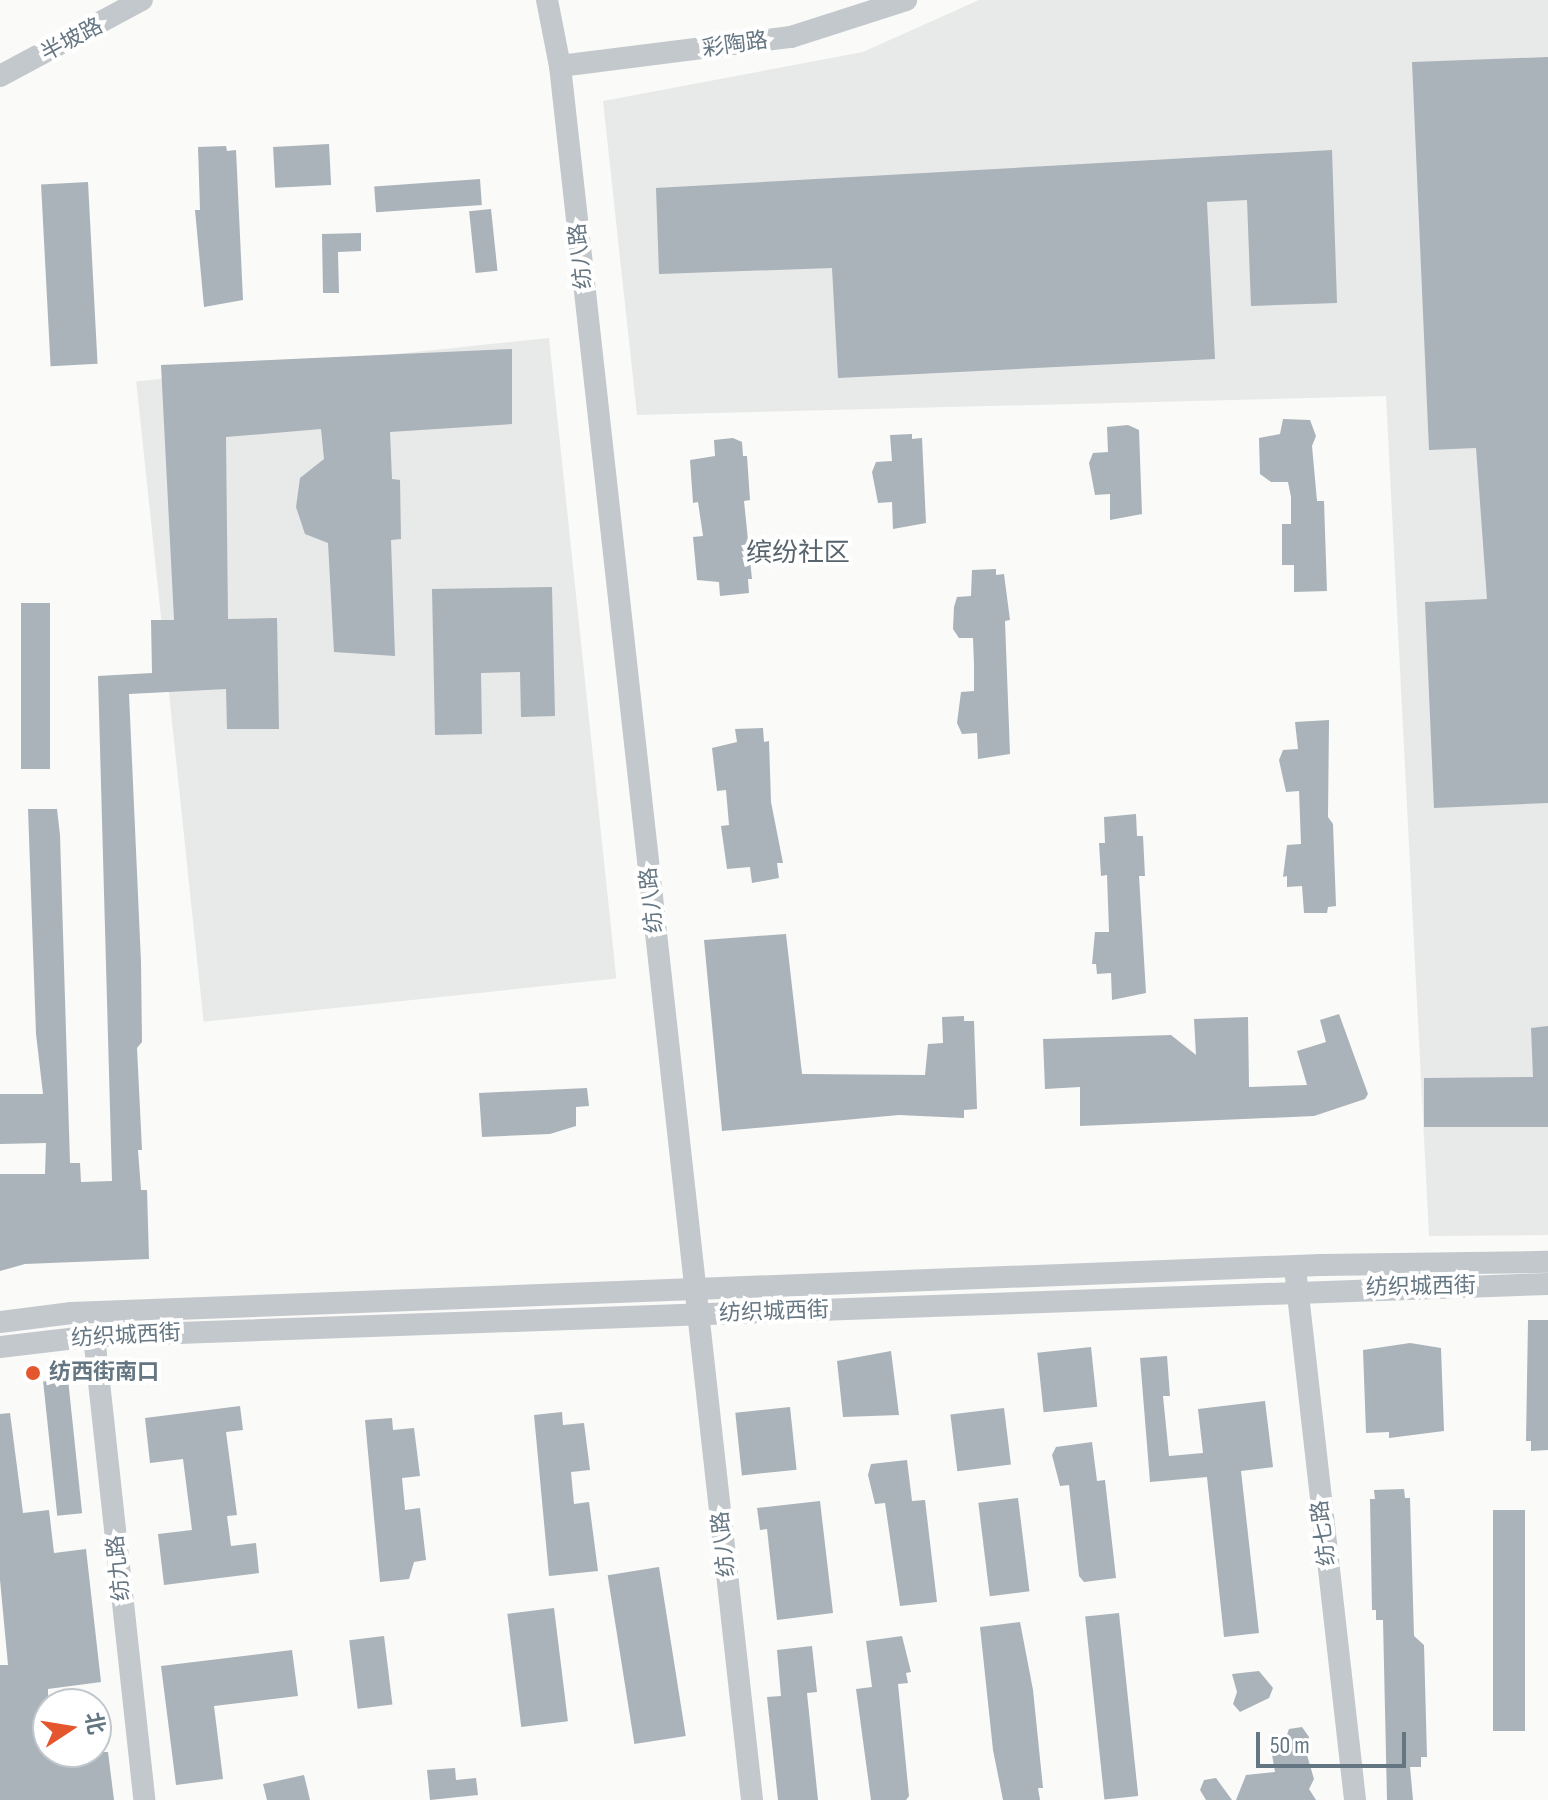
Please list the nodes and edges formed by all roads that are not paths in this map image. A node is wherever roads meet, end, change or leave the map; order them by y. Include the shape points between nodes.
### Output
1 (142, 0) edge
2 (547, 0) edge
3 (906, 0) edge
4 (560, 66) junction
5 (0, 76) edge
6 (1548, 1262) edge
7 (1295, 1266) junction
8 (1548, 1284) edge
9 (695, 1289) junction
10 (1296, 1290) junction
11 (698, 1314) junction
12 (0, 1322) edge
13 (94, 1336) junction
14 (0, 1347) edge
15 (144, 1800) edge
16 (752, 1800) edge
17 (1355, 1800) edge

1 - 5 street, 半坡路
2 - 4 street, 纺八路
3 - 4 street, 彩陶路 via 791,37
4 - 9 street, 纺八路
6 - 7 street, 纺织城西街
7 - 9 street, 纺织城西街
7 - 10 street, 纺七路
8 - 10 street, 纺织城西街
9 - 11 street, 纺八路
9 - 12 street, 纺织城西街 via 87,1312
10 - 11 street, 纺织城西街
10 - 17 street, 纺七路
11 - 13 street, 纺织城西街
11 - 16 street, 纺八路
13 - 14 street, 纺织城西街
13 - 15 street, 纺九路

